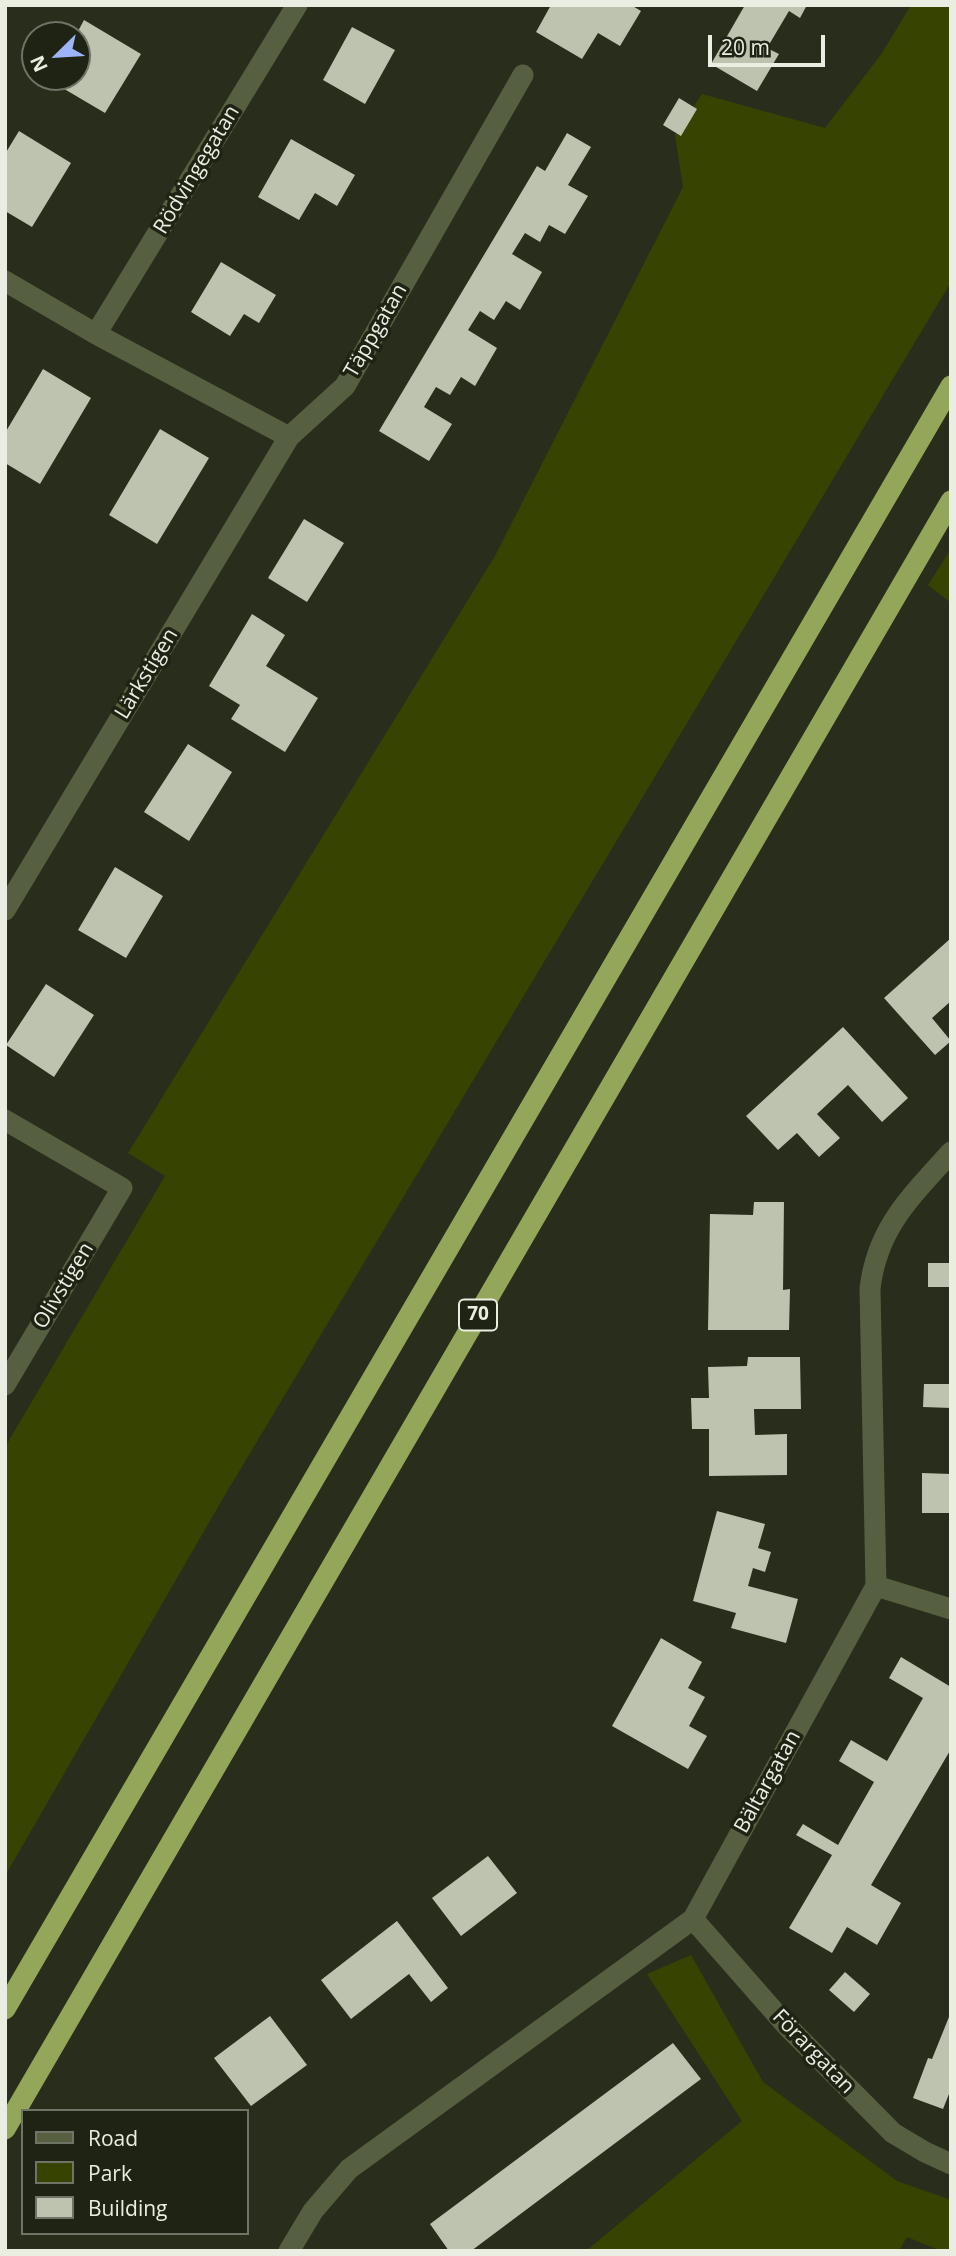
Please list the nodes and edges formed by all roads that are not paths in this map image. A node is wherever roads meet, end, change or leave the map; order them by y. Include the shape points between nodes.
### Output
1 (297, 5) edge
2 (523, 75) dead end
3 (5, 281) edge
4 (96, 334) junction
5 (951, 386) edge
6 (289, 437) junction
7 (951, 501) edge
8 (5, 910) edge
9 (5, 1120) edge
10 (951, 1152) edge
11 (5, 1385) edge
12 (876, 1586) junction
13 (951, 1609) edge
14 (693, 1919) junction
15 (5, 2009) edge
16 (5, 2129) edge
17 (951, 2164) edge
18 (289, 2251) edge

1 - 4 street, Rödvingegatan
2 - 6 street, Täppgatan via 345,386
3 - 4 street
4 - 6 street
5 - 15 highway
6 - 8 street, Lärkstigen
7 - 16 highway, 70
9 - 11 street, Olivstigen via 122,1188
10 - 12 street, Bältargatan via 903,1206 873,1265
12 - 13 street
12 - 14 street, Bältargatan
14 - 17 street, Förargatan via 786,2025 893,2133
14 - 18 street, Bältargatan via 349,2169 313,2211

